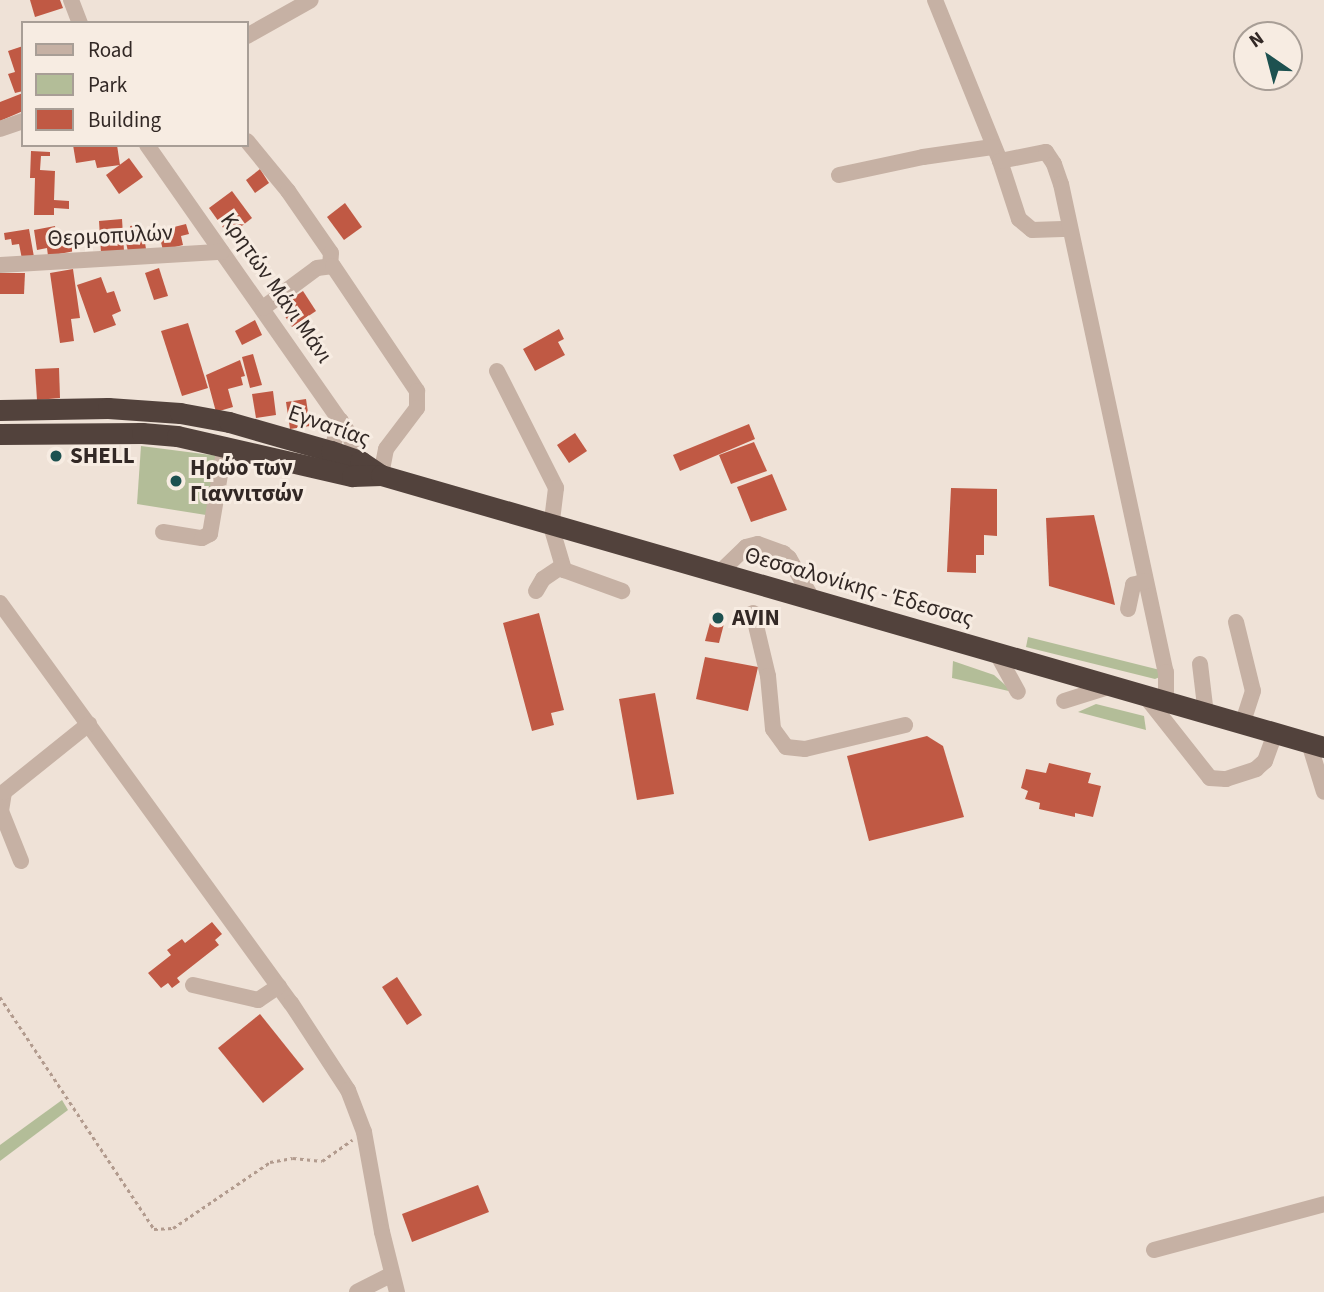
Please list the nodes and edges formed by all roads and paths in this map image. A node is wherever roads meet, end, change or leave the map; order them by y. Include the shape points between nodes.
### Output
1 (71, 0) edge
2 (311, 0) edge
3 (935, 0) edge
4 (79, 21) edge
5 (248, 35) edge
6 (21, 122) edge
7 (0, 129) edge
8 (248, 142) edge
9 (148, 147) edge
10 (996, 154) junction
11 (839, 175) dead end
12 (1070, 229) junction
13 (222, 252) junction
14 (0, 265) edge
15 (330, 265) junction
16 (263, 308) junction
17 (497, 371) dead end
18 (0, 410) edge
19 (341, 421) junction
20 (0, 434) edge
21 (225, 445) junction
22 (331, 451) junction
23 (360, 461) junction
24 (381, 475) junction
25 (551, 526) junction
26 (163, 532) dead end
27 (562, 566) junction
28 (718, 574) junction
29 (1145, 581) junction
30 (536, 591) dead end
31 (622, 591) dead end
32 (813, 600) junction
33 (0, 603) edge
34 (1128, 609) dead end
35 (753, 613) dead end
36 (1237, 622) dead end
37 (997, 654) junction
38 (1200, 664) dead end
39 (1108, 687) junction
40 (1018, 692) dead end
41 (1156, 700) junction
42 (1064, 701) dead end
43 (1206, 714) junction
44 (89, 724) junction
45 (1242, 724) junction
46 (905, 725) dead end
47 (1275, 733) junction
48 (1317, 745) edge
49 (1324, 792) edge
50 (21, 861) dead end
51 (193, 985) dead end
52 (279, 986) junction
53 (0, 997) edge
54 (364, 1132) junction
55 (1324, 1204) edge
56 (1154, 1250) dead end
57 (391, 1275) junction
58 (357, 1292) edge
59 (397, 1292) edge

1 - 4 street
2 - 5 street
3 - 10 street
6 - 7 street
8 - 15 street via 331,253
9 - 13 street, Κρητών Μάνι Μάνι
10 - 11 street via 923,157
10 - 12 street via 1022,225 1032,230
10 - 12 street via 1049,154
12 - 29 street
13 - 14 street, Θερμοπυλών
13 - 16 street, Κρητών Μάνι Μάνι
15 - 16 street via 317,268
15 - 24 street via 417,391 417,408 386,449
16 - 19 street, Κρητών Μάνι Μάνι
17 - 25 street via 556,488
18 - 22 highway, Εγνατίας via 108,408 180,413
19 - 22 street
19 - 23 street, Κρητών Μάνι Μάνι
20 - 21 highway, Εγνατίας via 142,433
21 - 24 highway, Εγνατίας via 352,476
21 - 26 street via 210,534 202,538
22 - 23 highway, Εγνατίας
23 - 24 highway, Εγνατίας
24 - 25 highway, Θεσσαλονίκης - Έδεσσας
25 - 27 street
25 - 28 highway, Θεσσαλονίκης - Έδεσσας
27 - 30 street via 543,579
27 - 31 street via 568,574
28 - 32 highway, Θεσσαλονίκης - Έδεσσας
28 - 32 street via 746,548 758,544 789,558
29 - 34 street via 1133,585
29 - 41 street via 1167,680
32 - 37 highway, Θεσσαλονίκης - Έδεσσας
33 - 44 street
35 - 46 street via 768,676 773,729 786,747 805,749
36 - 45 street via 1253,691
37 - 39 highway, Θεσσαλονίκης - Έδεσσας
37 - 40 street
38 - 43 street
39 - 41 highway, Θεσσαλονίκης - Έδεσσας
39 - 42 street
41 - 43 highway, Θεσσαλονίκης - Έδεσσας
41 - 47 street via 1169,730 1210,778 1226,779 1261,765
43 - 45 highway, Θεσσαλονίκης - Έδεσσας
44 - 50 street via 4,792 1,811
44 - 52 street
45 - 47 highway, Θεσσαλονίκης - Έδεσσας
47 - 48 highway, Θεσσαλονίκης - Έδεσσας
48 - 49 street
51 - 52 street via 258,1000
52 - 54 street via 343,1081
53 - 54 path via 154,1229 173,1228 270,1162 282,1158 322,1161
54 - 57 street
55 - 56 street
57 - 58 street
57 - 59 street

